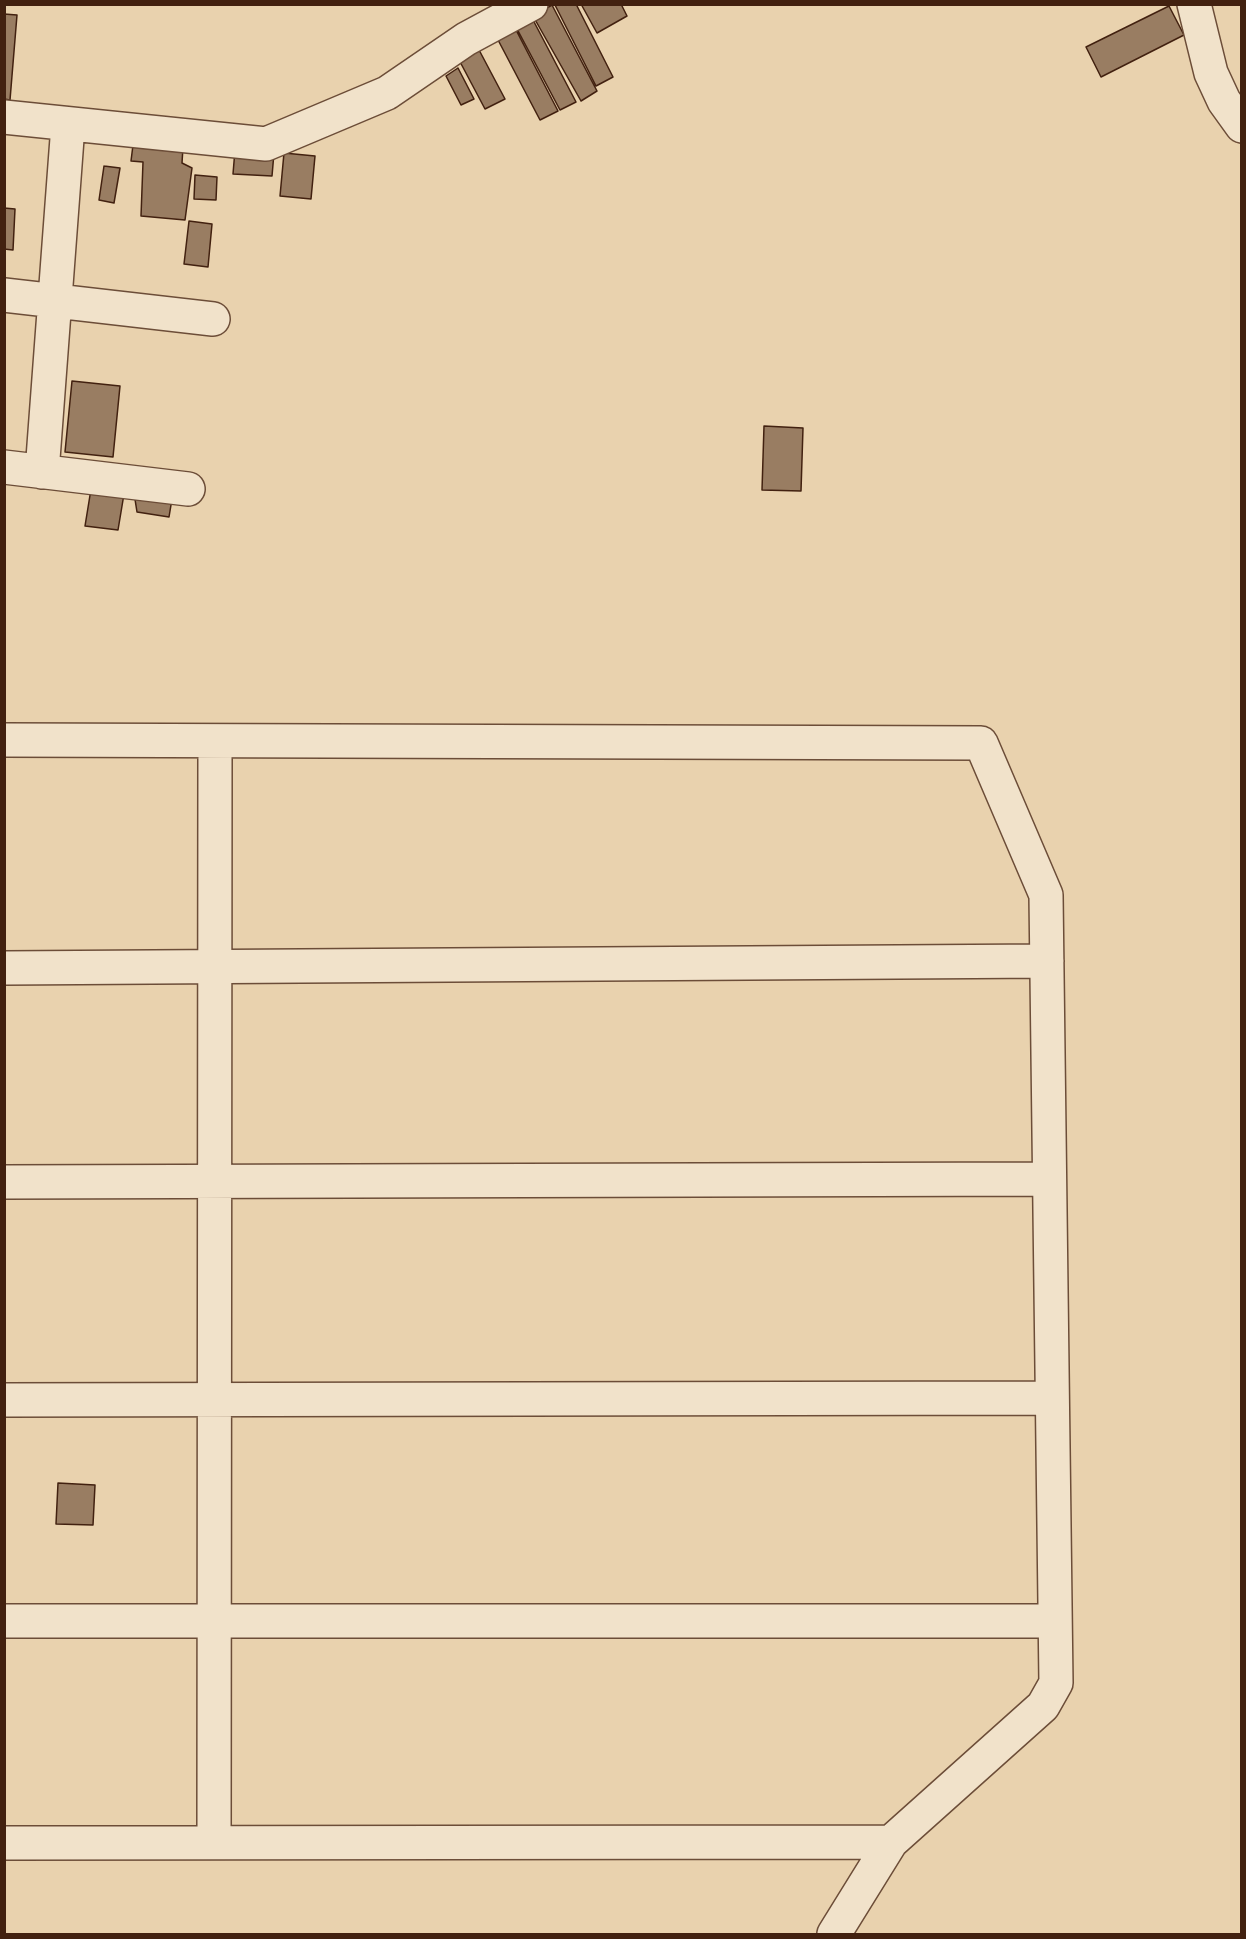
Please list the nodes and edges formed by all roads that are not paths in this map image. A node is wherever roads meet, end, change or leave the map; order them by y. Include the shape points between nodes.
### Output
1 (531, 4) edge
2 (1194, 4) edge
3 (4, 117) edge
4 (68, 125) junction
5 (1242, 126) edge
6 (4, 295) edge
7 (54, 303) junction
8 (213, 319) dead end
9 (4, 467) edge
10 (42, 472) junction
11 (188, 489) dead end
12 (4, 740) edge
13 (215, 741) junction
14 (1047, 961) junction
15 (215, 966) junction
16 (4, 968) edge
17 (1048, 1179) junction
18 (215, 1181) junction
19 (4, 1182) edge
20 (1050, 1398) junction
21 (214, 1399) junction
22 (4, 1400) edge
23 (4, 1621) edge
24 (214, 1621) junction
25 (1055, 1621) junction
26 (891, 1842) junction
27 (4, 1843) edge
28 (214, 1843) junction
29 (834, 1935) edge

1 - 4 street via 466,39 387,93 266,144
2 - 5 street via 1211,73
3 - 4 street
4 - 7 street
6 - 7 street
7 - 8 street
7 - 10 street
9 - 10 street
10 - 11 street
12 - 13 street
13 - 14 street via 981,743 1046,895
13 - 15 street
14 - 15 street
14 - 17 street
15 - 16 street
15 - 18 street
17 - 18 street
17 - 20 street
18 - 19 street
18 - 21 street
20 - 21 street
20 - 25 street
21 - 22 street
21 - 24 street
23 - 24 street
24 - 25 street
24 - 28 street
25 - 26 street via 1056,1683 1042,1706
26 - 28 street
26 - 29 street
27 - 28 street

